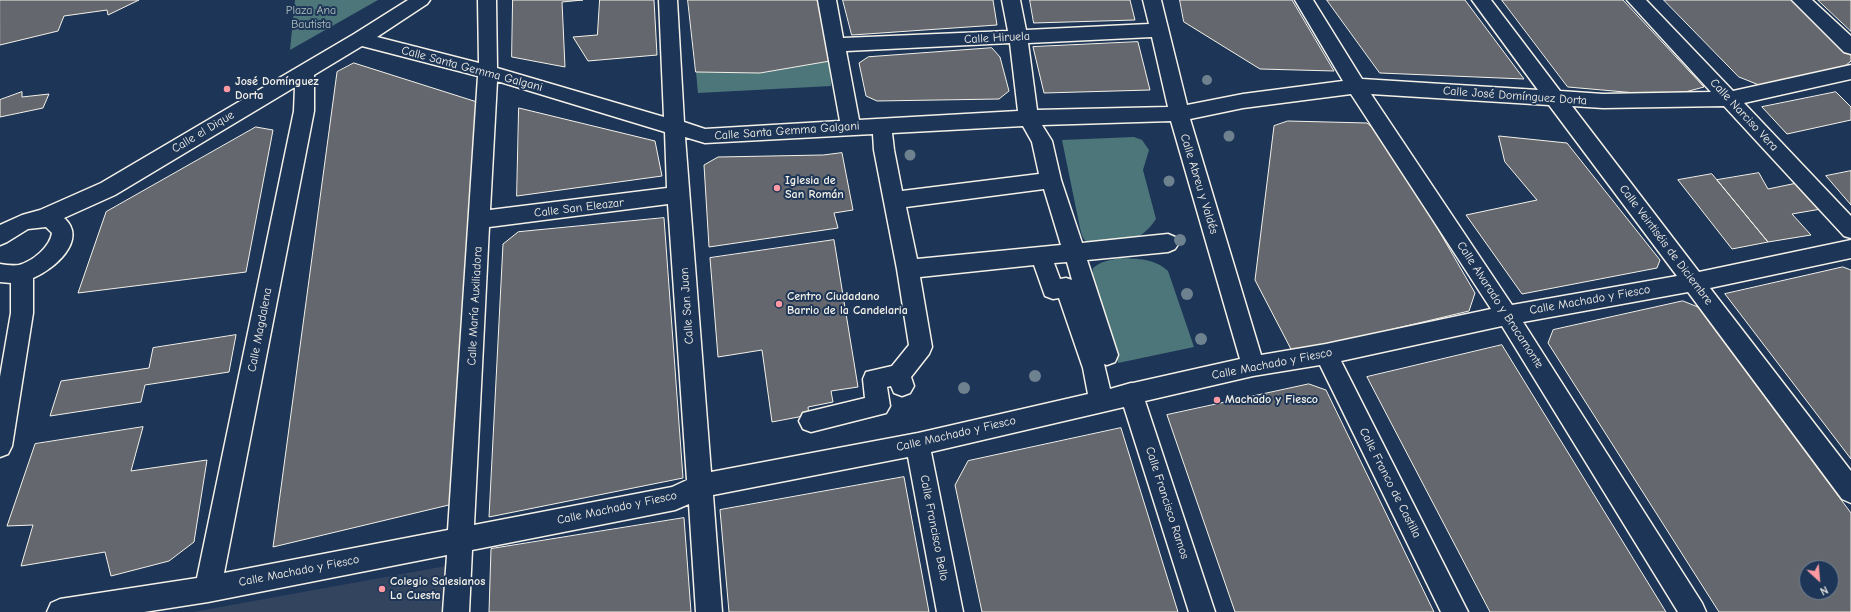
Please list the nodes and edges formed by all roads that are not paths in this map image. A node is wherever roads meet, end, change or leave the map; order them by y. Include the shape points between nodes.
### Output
1 (420, 0) edge
2 (487, 0) edge
3 (668, 0) edge
4 (827, 0) edge
5 (1012, 0) edge
6 (1152, 0) edge
7 (1304, 0) edge
8 (1482, 0) edge
9 (1636, 0) edge
10 (1801, 0) edge
11 (1158, 30) junction
12 (1018, 37) junction
13 (360, 38) junction
14 (837, 45) junction
15 (1851, 47) edge
16 (305, 71) junction
17 (488, 72) junction
18 (1851, 72) edge
19 (1356, 86) junction
20 (1554, 98) junction
21 (1730, 99) junction
22 (1178, 114) junction
23 (1028, 118) junction
24 (882, 125) junction
25 (675, 127) junction
26 (851, 127) junction
27 (1051, 180) junction
28 (108, 188) junction
29 (678, 195) junction
30 (894, 200) junction
31 (42, 219) junction
32 (480, 220) junction
33 (1851, 230) edge
34 (2, 233) edge
35 (62, 233) junction
36 (1168, 242) dead end
37 (1851, 249) edge
38 (1075, 253) junction
39 (1041, 255) junction
40 (908, 269) junction
41 (0, 273) edge
42 (22, 273) junction
43 (1694, 282) junction
44 (1506, 315) junction
45 (1326, 354) junction
46 (1107, 355) dead end
47 (1253, 366) junction
48 (1131, 393) junction
49 (1101, 401) junction
50 (811, 421) dead end
51 (918, 444) junction
52 (0, 446) edge
53 (700, 486) junction
54 (1851, 491) edge
55 (461, 540) junction
56 (208, 589) junction
57 (60, 612) edge
58 (456, 612) edge
59 (709, 612) edge
60 (950, 612) edge
61 (1202, 612) edge
62 (1455, 612) edge
63 (1693, 612) edge

1 - 13 street, Calle el Dique
2 - 17 street, Calle María Auxiliadora
3 - 25 street, Calle San Juan
4 - 14 street
5 - 12 street
6 - 11 street, Calle Abreu y Valdés
7 - 19 street, Calle Alvarado y Bracamonte
8 - 20 street, Calle Veintiséis de Diciembre
9 - 21 street, Calle Narciso Vera
10 - 15 street
11 - 12 street, Calle Hiruela
11 - 22 street, Calle Abreu y Valdés
12 - 14 street, Calle Hiruela
12 - 23 street
13 - 16 street, Calle el Dique
13 - 17 street, Calle Santa Gemma Galgani
14 - 26 street
16 - 28 street, Calle el Dique
16 - 56 street, Calle Magdalena via 304,111
17 - 25 street, Calle Santa Gemma Galgani
17 - 32 street, Calle María Auxiliadora
18 - 21 street, Calle José Domínguez Dorta
19 - 20 street, Calle José Domínguez Dorta
19 - 22 street, Calle José Domínguez Dorta via 1243,101
19 - 44 street, Calle Alvarado y Bracamonte
20 - 21 street, Calle José Domínguez Dorta via 1603,101
20 - 43 street, Calle Veintiséis de Diciembre
21 - 33 street, Calle Narciso Vera
22 - 23 street, Calle Santa Gemma Galgani
22 - 47 street, Calle Abreu y Valdés
23 - 24 street, Calle Santa Gemma Galgani
23 - 27 street via 1042,141
24 - 26 street, Calle Santa Gemma Galgani
24 - 30 street
25 - 26 street, Calle Santa Gemma Galgani via 705,136
25 - 29 street, Calle San Juan
27 - 30 street
27 - 38 street
28 - 31 street, Calle el Dique
28 - 35 street, Calle el Dique
29 - 32 street, Calle San Eleazar
29 - 53 street, Calle San Juan
30 - 40 street
31 - 34 street, Calle el Dique via 17,224
31 - 35 street via 52,221 59,226
32 - 55 street, Calle María Auxiliadora
35 - 42 street via 55,252 40,264
36 - 38 street
37 - 43 street, Calle Machado y Fiesco
38 - 39 street
38 - 46 street
39 - 40 street
39 - 49 street via 1053,290 1066,287 1094,368
40 - 50 street via 921,347 900,380 874,379 878,406
41 - 42 street
42 - 52 street via 22,313
43 - 44 street, Calle Machado y Fiesco
43 - 54 street, Calle Veintiséis de Diciembre
44 - 45 street, Calle Machado y Fiesco
44 - 63 street, Calle Alvarado y Bracamonte
45 - 47 street, Calle Machado y Fiesco
45 - 62 street, Calle Franco de Castilla
47 - 48 street, Calle Machado y Fiesco
48 - 49 street, Calle Machado y Fiesco
48 - 61 street, Calle Francisco Ramos
49 - 51 street, Calle Machado y Fiesco
51 - 53 street, Calle Machado y Fiesco
51 - 60 street, Calle Francisco Bello
53 - 55 street, Calle Machado y Fiesco via 675,498
53 - 59 street, Calle San Juan
55 - 56 street, Calle Machado y Fiesco
55 - 58 street, Calle María Auxiliadora
56 - 57 street, Calle Machado y Fiesco

